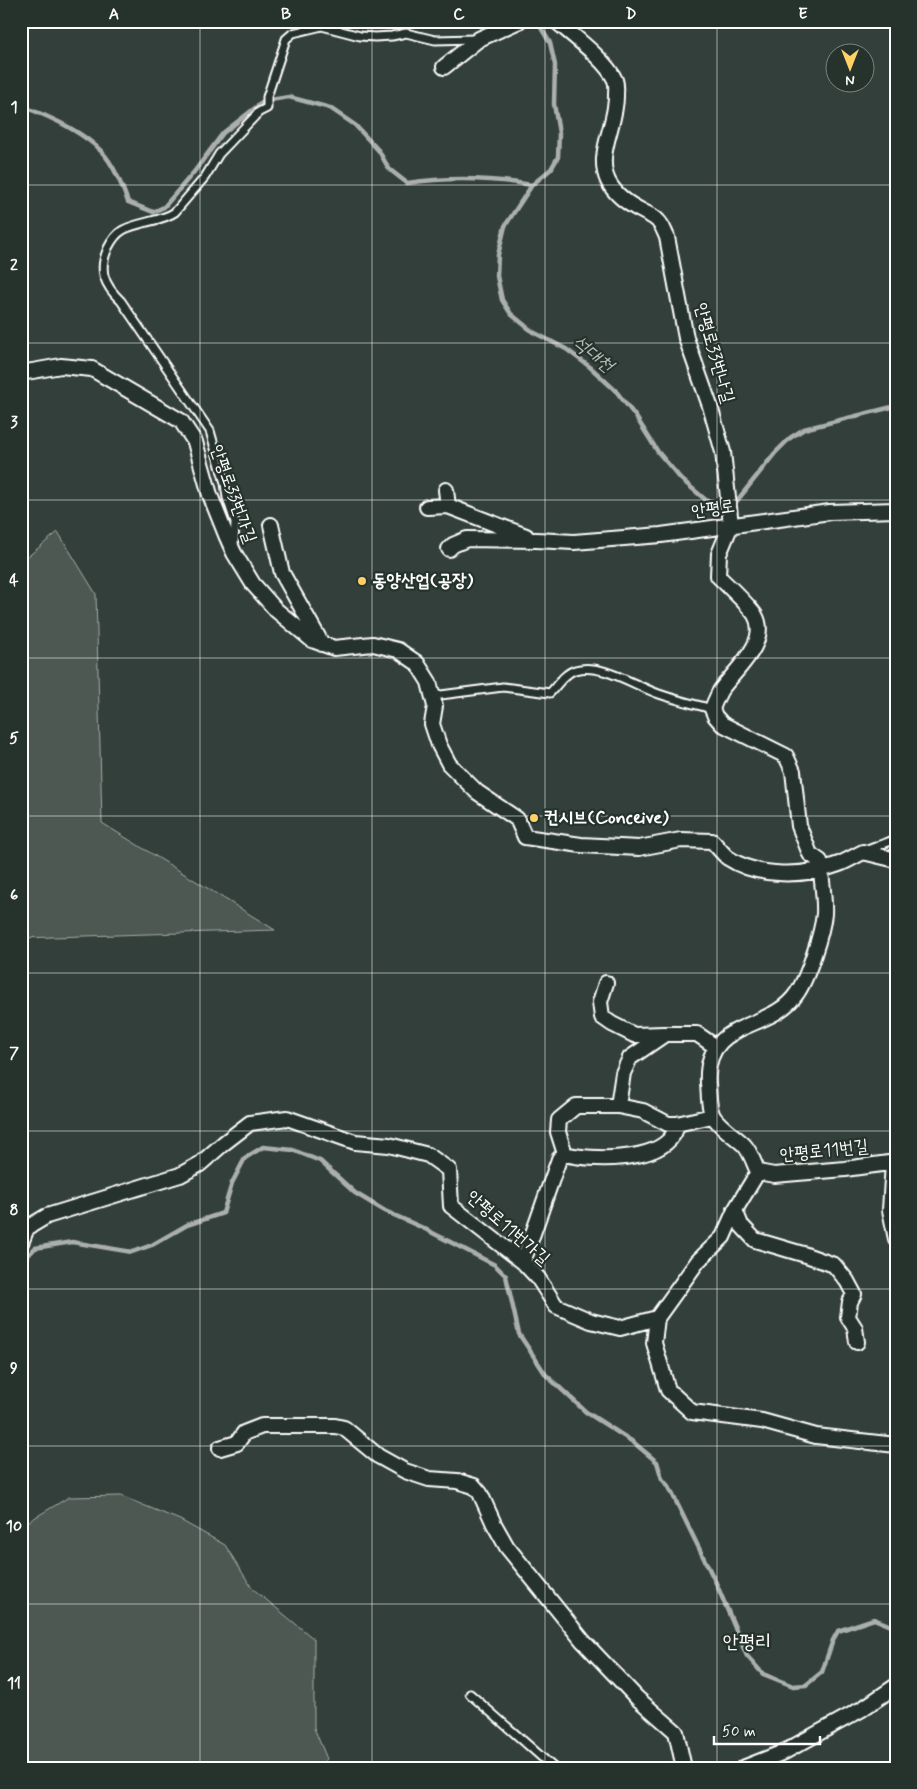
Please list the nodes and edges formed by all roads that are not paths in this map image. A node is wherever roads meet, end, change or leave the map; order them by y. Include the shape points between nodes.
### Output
1 (519, 21) edge
2 (556, 21) edge
3 (479, 39) junction
4 (444, 67) dead end
5 (21, 373) edge
6 (446, 490) dead end
7 (448, 506) junction
8 (426, 507) dead end
9 (896, 510) edge
10 (271, 525) dead end
11 (731, 525) junction
12 (536, 540) junction
13 (449, 549) dead end
14 (234, 553) junction
15 (322, 644) junction
16 (432, 696) junction
17 (712, 709) junction
18 (896, 839) edge
19 (863, 852) junction
20 (896, 860) edge
21 (820, 869) junction
22 (606, 983) dead end
23 (665, 1034) junction
24 (716, 1047) junction
25 (618, 1106) junction
26 (712, 1116) junction
27 (677, 1124) junction
28 (565, 1154) junction
29 (894, 1163) edge
30 (758, 1172) junction
31 (736, 1210) junction
32 (896, 1239) edge
33 (21, 1243) edge
34 (523, 1262) junction
35 (657, 1318) junction
36 (857, 1342) dead end
37 (896, 1445) edge
38 (220, 1448) dead end
39 (896, 1686) edge
40 (470, 1694) dead end
41 (896, 1762) edge
42 (554, 1768) edge
43 (684, 1768) edge
44 (743, 1768) edge
45 (888, 1768) edge

1 - 3 street
2 - 11 street, 안평로33번나길 via 598,59 616,82 616,104 603,158 604,172 617,194 656,219 667,237 686,338 723,452
3 - 4 street
3 - 14 lane via 436,40 406,33 360,36 322,26 292,33 286,39 267,97 268,108 259,112 219,154 205,178 175,212 122,231 102,260 106,282 210,431 234,522
5 - 14 street, 안평로33번가길 via 61,366 92,369 181,421 195,442 210,495
6 - 7 street
7 - 8 street
7 - 12 street
9 - 11 street, 안평로 via 830,512
10 - 15 street via 282,573
11 - 12 street, 안평로 via 574,542
11 - 17 street, 안평로33번나길 via 719,554 718,576 755,616 758,636 742,665 720,691
12 - 13 street, 안평로 via 467,539
14 - 15 street, 안평로33번가길 via 253,584 276,610 312,640
15 - 16 street, 안평로33번가길 via 334,648 373,644 398,650 417,663 430,682
16 - 17 lane via 502,687 550,693 568,673 576,669 590,669
16 - 21 street, 안평로33번가길 via 435,706 432,724 449,764 477,792 517,818 525,837 580,846 639,848 681,840 712,841 726,857 748,869 786,874
17 - 21 street via 722,724 786,756 794,770 799,826 810,854 820,861
18 - 19 lane
19 - 20 street
19 - 21 street
21 - 24 street via 824,914 797,994 784,1007 727,1036
22 - 23 street via 600,1002 602,1017 634,1035
23 - 24 street via 697,1034
23 - 25 street via 630,1058 623,1073
24 - 26 street via 708,1075
25 - 27 street via 643,1111 668,1124
25 - 28 street via 576,1106 559,1120 558,1132
26 - 27 street
26 - 30 street, 안평로11번길 via 746,1147
27 - 28 street via 674,1135 662,1146 637,1156 576,1157
28 - 34 street via 559,1159
29 - 30 street, 안평로11번길 via 774,1175
29 - 32 street, 안평로11번길 via 890,1210
30 - 31 street, 안평로11번길
31 - 35 street, 안평로11번길 via 724,1237 698,1261
31 - 36 street via 741,1225 755,1240 834,1265 854,1294 848,1317 855,1328
33 - 34 street, 안평로11번가길 via 27,1228 47,1216 180,1175 200,1164 250,1122 287,1118 355,1142 390,1145 428,1155 449,1170 451,1206
34 - 35 street, 안평로11번가길 via 556,1306 591,1321 620,1328
35 - 37 street via 654,1343 668,1390 692,1412 762,1421 816,1436
38 - 43 street via 237,1443 244,1433 262,1426 335,1426 344,1428 378,1456 405,1471 429,1479 474,1486 507,1547 583,1641 637,1698 676,1732
39 - 44 street via 784,1752
40 - 42 lane
41 - 45 lane

